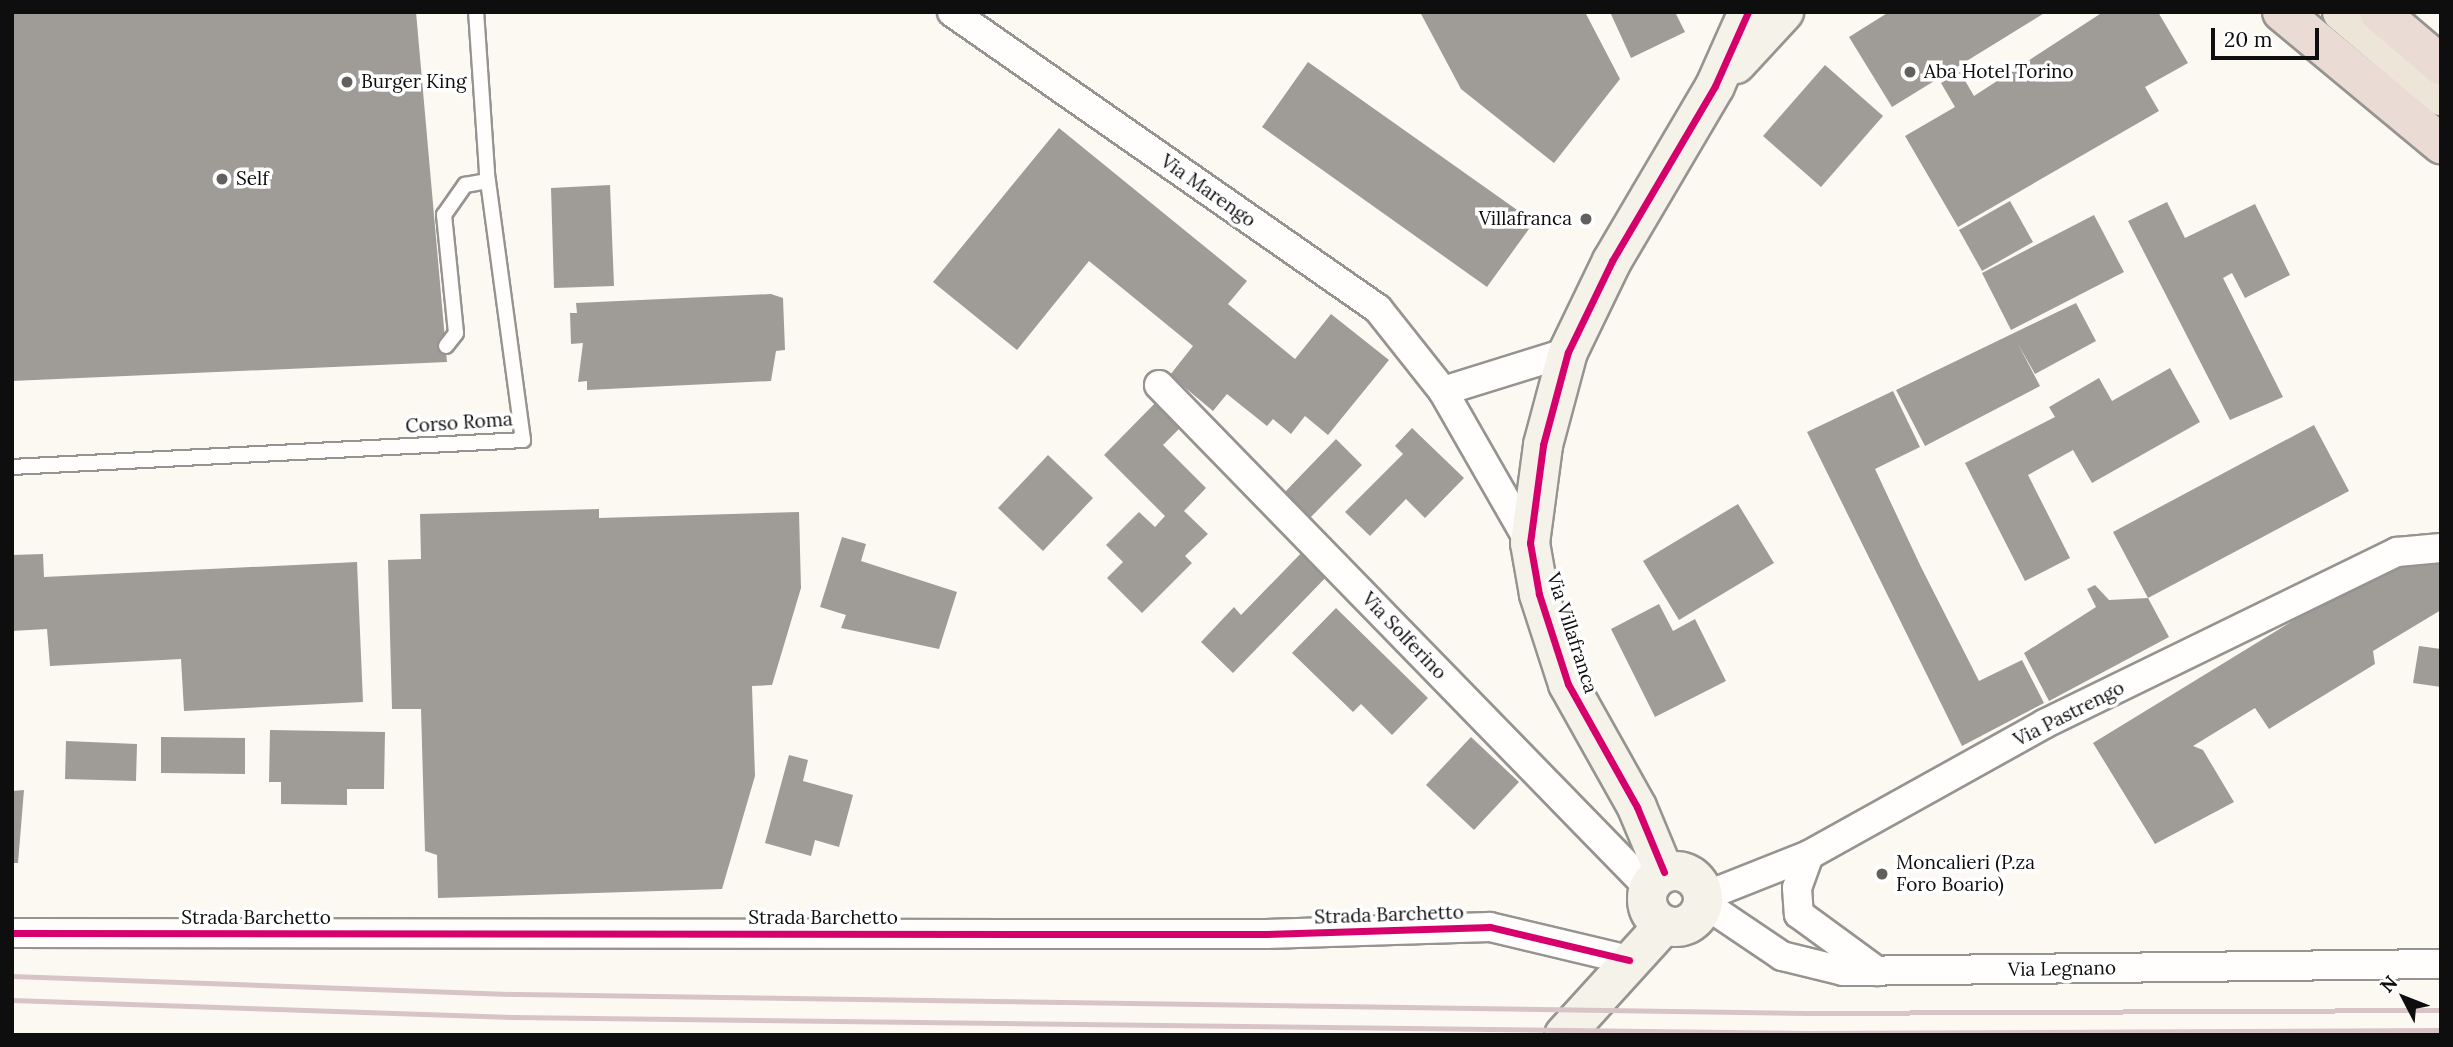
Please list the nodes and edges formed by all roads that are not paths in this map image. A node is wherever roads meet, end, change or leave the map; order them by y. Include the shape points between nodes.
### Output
1 (476, 12) edge
2 (953, 12) edge
3 (1784, 12) edge
4 (2263, 12) edge
5 (2282, 12) edge
6 (2342, 12) edge
7 (2379, 12) edge
8 (1745, 15) edge
9 (2441, 65) edge
10 (1715, 86) junction
11 (2441, 96) edge
12 (2441, 144) edge
13 (2441, 162) edge
14 (488, 181) junction
15 (446, 346) dead end
16 (1568, 352) junction
17 (1159, 385) dead end
18 (1443, 391) junction
19 (12, 467) edge
20 (1530, 543) junction
21 (2441, 548) edge
22 (1809, 855) junction
23 (1656, 880) junction
24 (1703, 899) junction
25 (1664, 925) junction
26 (12, 933) edge
27 (1629, 960) junction
28 (2441, 964) edge
29 (1877, 971) junction
30 (1564, 1035) edge

1 - 14 lane, Corso Roma
2 - 18 street, Via Marengo via 1378,309
3 - 10 street, Via Villafranca
4 - 13 main road
5 - 12 highway
6 - 11 main road
7 - 9 highway
8 - 10 street, Via Villafranca
10 - 16 street, Via Villafranca via 1612,261
14 - 15 lane via 465,185 444,215 456,333
14 - 19 lane, Corso Roma via 523,440
16 - 18 street
16 - 20 street, Via Villafranca via 1543,445
17 - 23 street, Via Solferino
18 - 20 street, Via Marengo
20 - 23 street, Via Villafranca via 1539,594 1568,684 1637,807
21 - 22 street, Via Pastrengo via 2398,552 2372,564 2044,724
22 - 24 street, Via Pastrengo
22 - 29 street via 1797,888 1799,914
23 - 24 street via 1692,876
23 - 25 street via 1648,907
24 - 25 street, Via Pastrengo via 1685,925
24 - 29 street, Via Legnano via 1783,956 1811,967
25 - 27 street, Via Pastrengo
26 - 27 street, Strada Barchetto via 1266,934 1490,928
27 - 30 street, Via Pastrengo
28 - 29 street, Via Legnano

